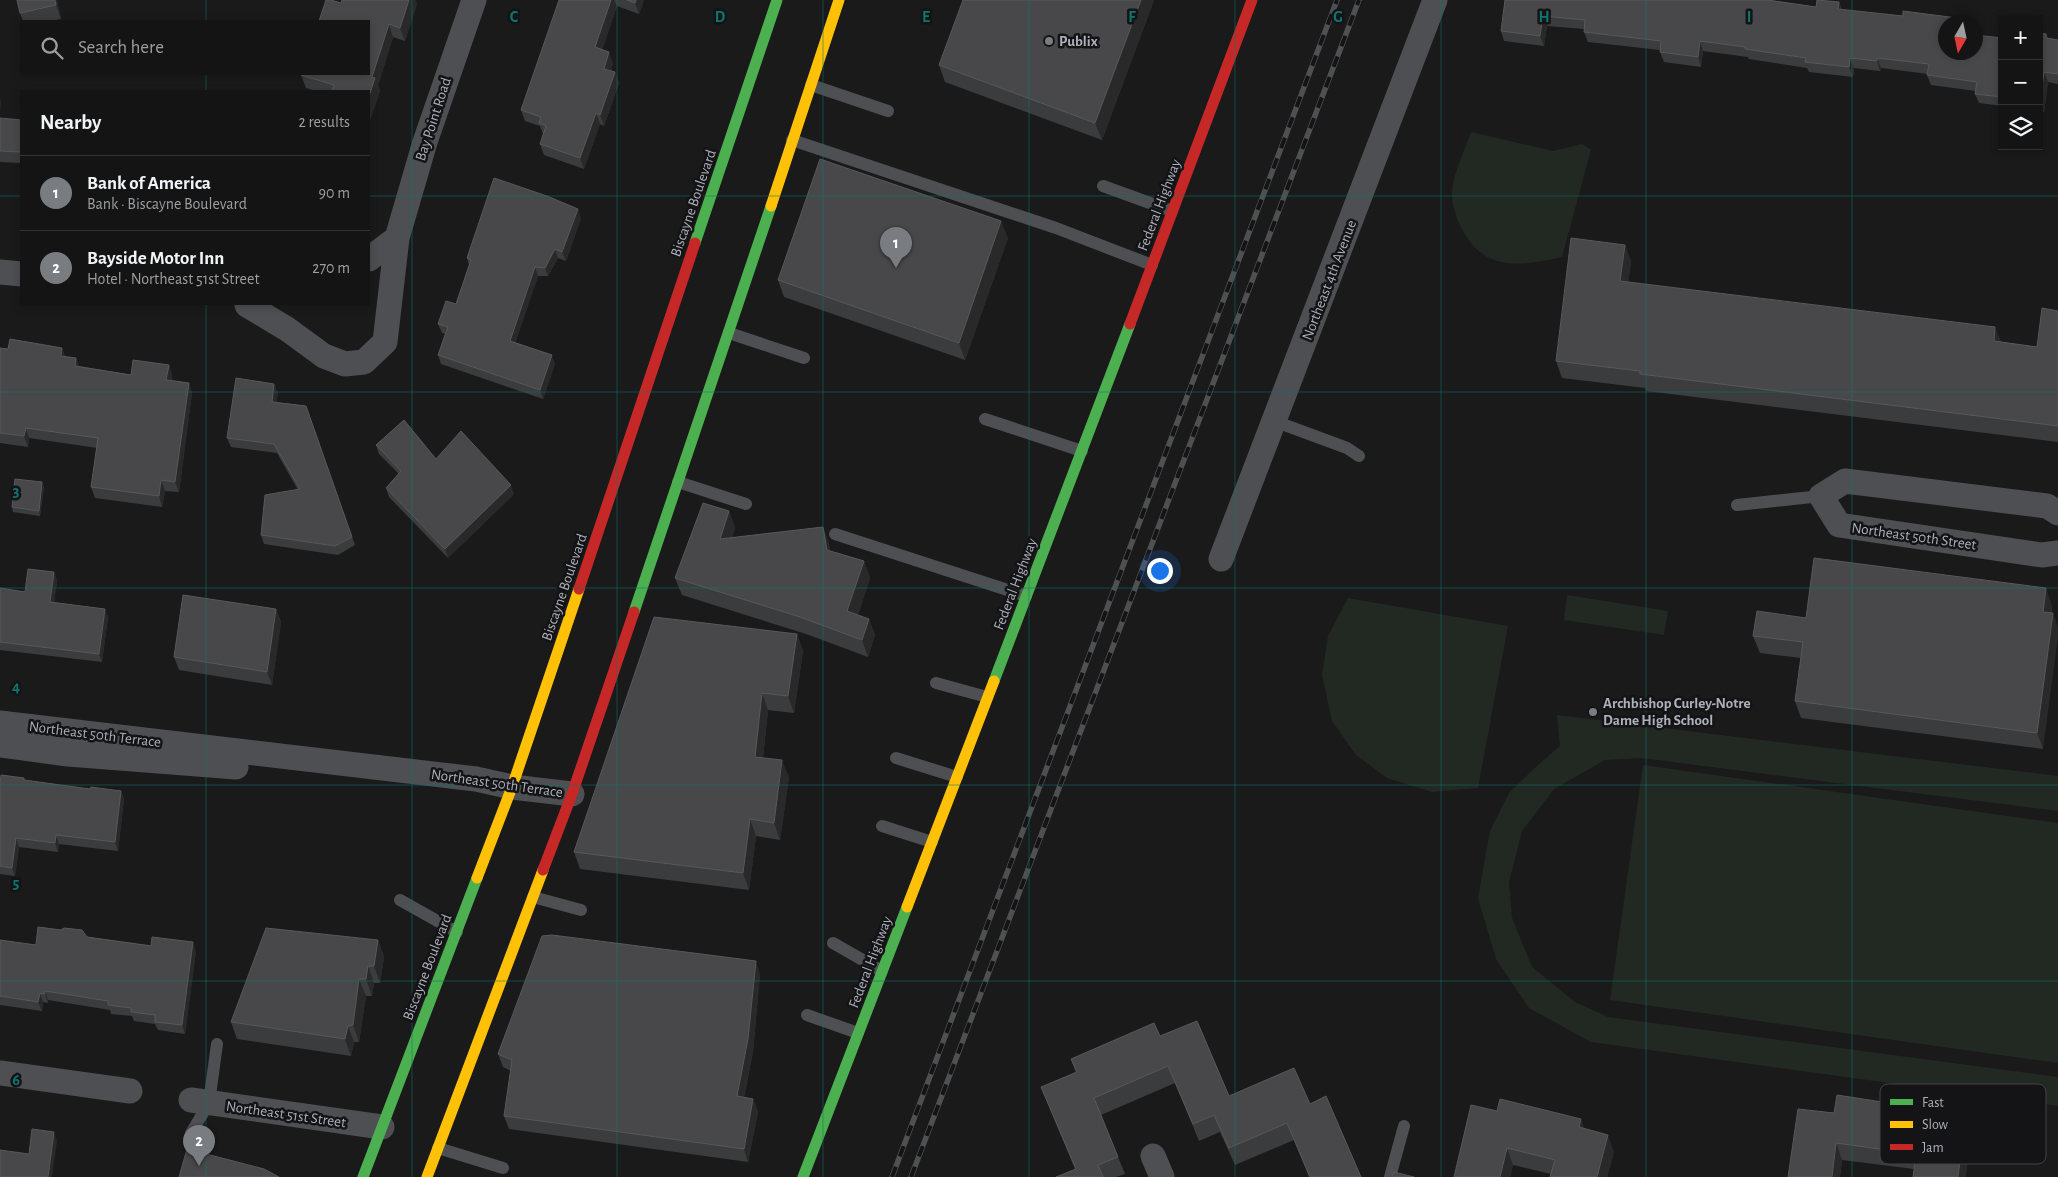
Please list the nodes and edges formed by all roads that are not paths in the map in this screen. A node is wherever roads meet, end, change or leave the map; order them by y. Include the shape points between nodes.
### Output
1 (474, 0) edge
2 (777, 0) edge
3 (839, 0) edge
4 (1252, 0) edge
5 (1435, 0) edge
6 (811, 85) junction
7 (888, 111) dead end
8 (792, 140) junction
9 (1103, 186) dead end
10 (1172, 212) junction
11 (397, 238) junction
12 (370, 257) edge
13 (1152, 265) junction
14 (0, 272) edge
15 (20, 274) edge
16 (249, 305) edge
17 (729, 333) junction
18 (804, 358) dead end
19 (986, 419) dead end
20 (1274, 420) junction
21 (1082, 451) junction
22 (1359, 456) dead end
23 (678, 482) junction
24 (1821, 496) junction
25 (746, 504) dead end
26 (1736, 505) dead end
27 (2058, 513) edge
28 (835, 534) dead end
29 (2058, 553) edge
30 (1222, 559) dead end
31 (1026, 596) junction
32 (936, 683) dead end
33 (988, 697) junction
34 (0, 723) edge
35 (0, 745) edge
36 (896, 758) dead end
37 (957, 776) junction
38 (510, 791) junction
39 (572, 794) junction
40 (882, 826) dead end
41 (932, 842) junction
42 (533, 897) junction
43 (400, 900) dead end
44 (581, 910) dead end
45 (457, 932) junction
46 (833, 943) dead end
47 (882, 971) junction
48 (807, 1015) dead end
49 (858, 1033) junction
50 (217, 1044) dead end
51 (0, 1073) edge
52 (130, 1091) dead end
53 (200, 1101) junction
54 (1404, 1126) dead end
55 (382, 1127) junction
56 (191, 1133) dead end
57 (438, 1148) junction
58 (503, 1168) dead end
59 (363, 1177) edge
60 (427, 1177) edge
61 (803, 1177) edge
62 (1390, 1177) edge

1 - 11 street, Bay Point Road via 424,142
2 - 38 main road, Biscayne Boulevard
3 - 6 main road
4 - 10 main road, Federal Highway
5 - 20 street, Northeast 4th Avenue
6 - 7 lane
6 - 8 main road
8 - 13 lane via 1056,228
8 - 17 main road
9 - 10 lane
10 - 13 main road, Federal Highway
11 - 12 street
11 - 16 street, Bay Point Road via 385,342 364,362 345,364 324,356
13 - 21 main road, Federal Highway
14 - 15 street
17 - 18 lane
17 - 23 main road
19 - 21 lane
20 - 22 lane via 1347,448
20 - 30 street, Northeast 4th Avenue
21 - 31 main road, Federal Highway
23 - 25 lane
23 - 39 main road
24 - 26 lane
24 - 27 street via 1845,481 2047,506
24 - 29 street, Northeast 50th Street via 1839,525 2042,554
28 - 31 lane
31 - 33 main road, Federal Highway
32 - 33 lane
33 - 37 main road, Federal Highway
34 - 38 street, Northeast 50th Terrace via 476,779
35 - 38 street, Northeast 50th Terrace via 68,754
36 - 37 lane
37 - 41 main road, Federal Highway
38 - 39 street, Northeast 50th Terrace
38 - 45 main road, Biscayne Boulevard
39 - 42 main road
40 - 41 lane
41 - 47 main road, Federal Highway
42 - 44 lane
42 - 57 main road
43 - 45 lane
45 - 55 main road, Biscayne Boulevard
46 - 47 lane
47 - 49 main road, Federal Highway
48 - 49 lane
49 - 61 main road, Federal Highway
50 - 53 lane
51 - 52 street
53 - 55 street, Northeast 51st Street
53 - 56 lane
54 - 62 lane
55 - 59 main road, Biscayne Boulevard
57 - 58 lane
57 - 60 main road

